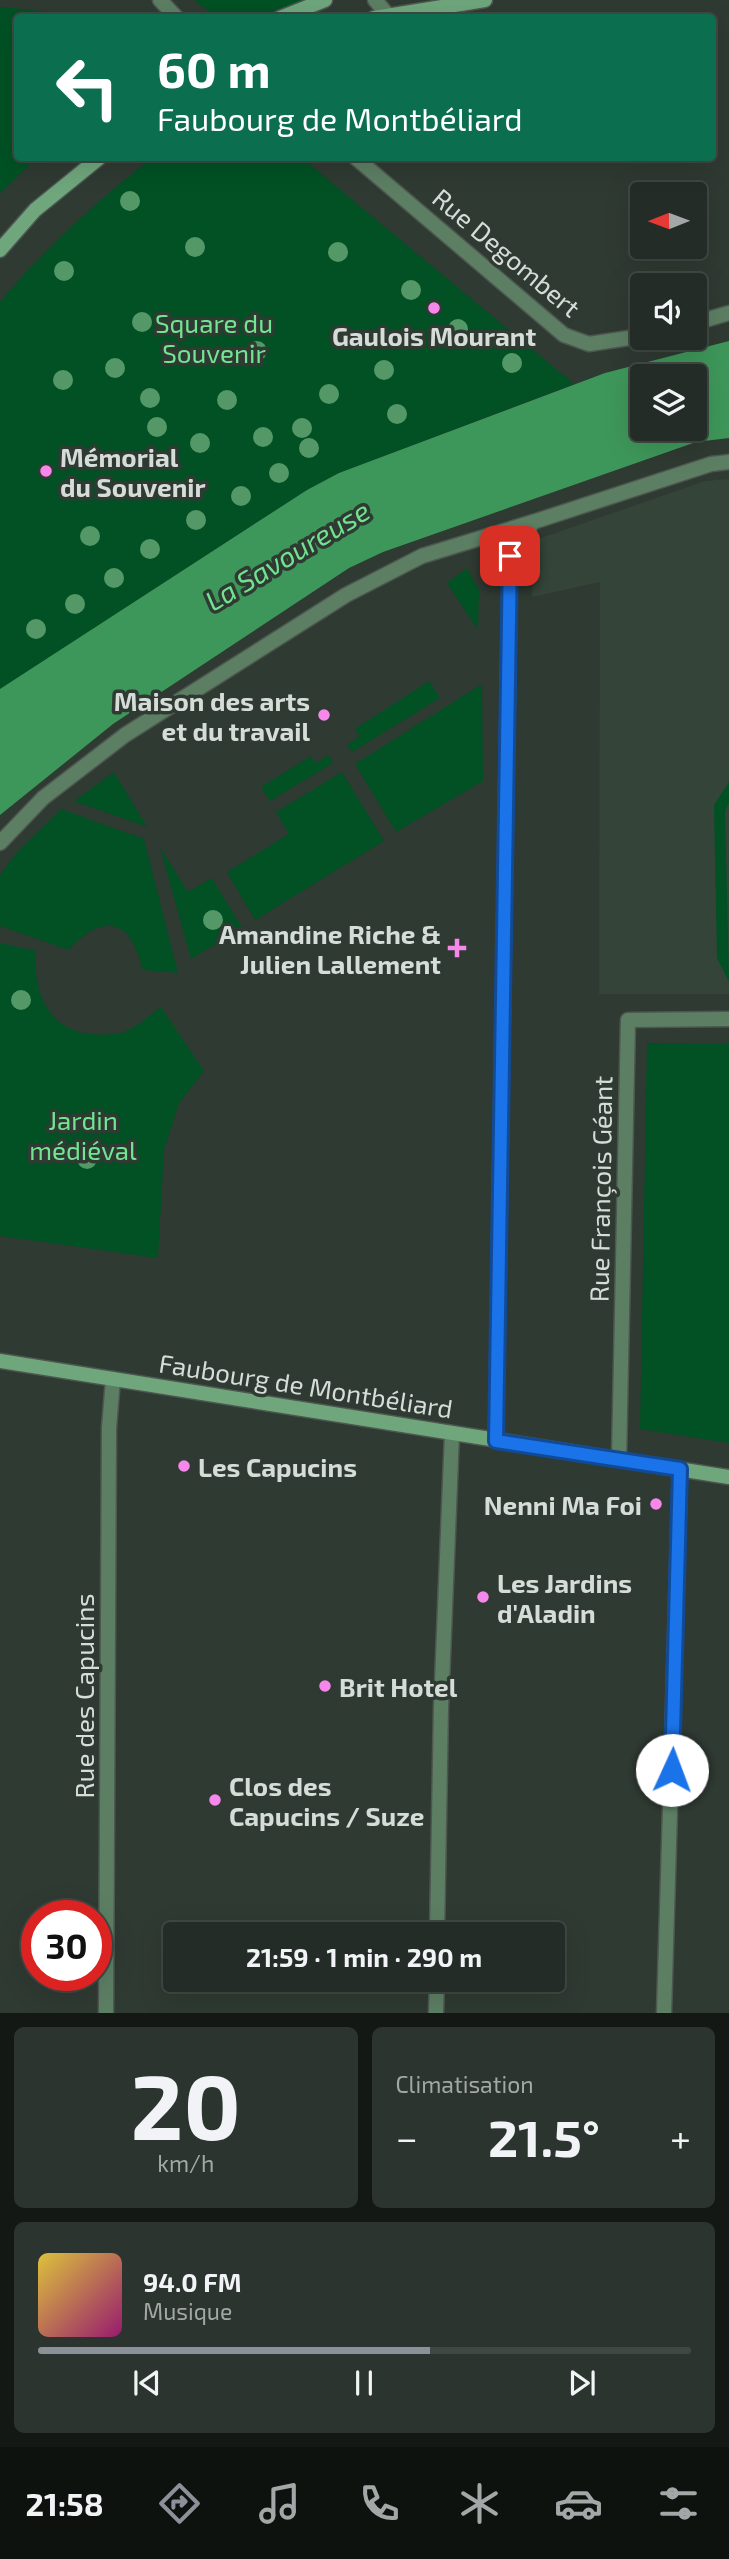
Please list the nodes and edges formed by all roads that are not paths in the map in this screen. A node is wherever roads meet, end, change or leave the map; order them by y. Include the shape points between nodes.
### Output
1 (160, 0) edge
2 (325, 0) edge
3 (485, 0) edge
4 (173, 14) edge
5 (291, 14) edge
6 (388, 14) edge
7 (95, 161) edge
8 (360, 161) edge
9 (0, 250) edge
10 (729, 313) edge
11 (707, 319) edge
12 (630, 338) edge
13 (729, 462) edge
14 (533, 522) junction
15 (0, 843) edge
16 (729, 1019) edge
17 (0, 1361) edge
18 (113, 1379) junction
19 (452, 1433) junction
20 (496, 1441) junction
21 (619, 1459) junction
22 (680, 1469) junction
23 (729, 1477) edge
24 (437, 1922) edge
25 (436, 1992) edge
26 (106, 2013) edge
27 (436, 2013) edge
28 (664, 2013) edge

1 - 4 street
2 - 5 main road
3 - 6 main road
7 - 9 main road via 35,210
8 - 12 street, Rue Degombert via 564,335 589,344
10 - 11 street
13 - 14 street
14 - 15 street via 422,556 346,595 125,735 43,798
14 - 20 street via 510,556
16 - 21 street, Rue François Géant via 628,1020
17 - 18 main road, Faubourg de Montbéliard
18 - 19 main road, Faubourg de Montbéliard
18 - 26 street, Rue des Capucins
19 - 20 main road, Faubourg de Montbéliard
19 - 24 street
20 - 21 main road, Faubourg de Montbéliard
21 - 22 main road, Faubourg de Montbéliard
22 - 23 main road, Faubourg de Montbéliard
22 - 28 street
25 - 27 street

